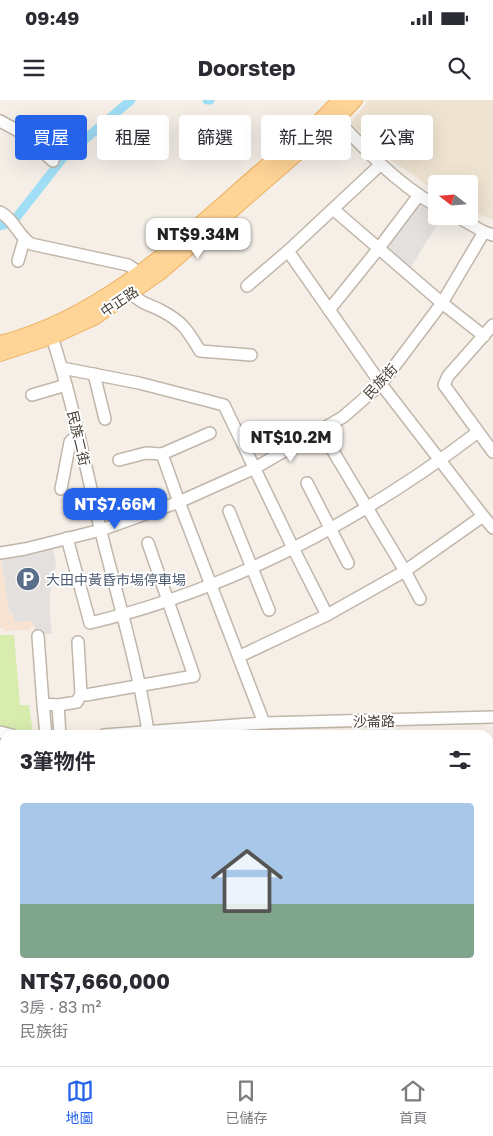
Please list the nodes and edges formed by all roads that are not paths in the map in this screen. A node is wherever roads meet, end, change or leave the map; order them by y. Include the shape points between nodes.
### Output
1 (339, 100) edge
2 (355, 100) edge
3 (333, 115) joint
4 (0, 121) edge
5 (351, 134) edge
6 (273, 160) edge
7 (284, 160) edge
8 (53, 161) dead end
9 (380, 165) junction
10 (419, 195) junction
11 (428, 201) edge
12 (333, 208) junction
13 (3, 213) edge
14 (473, 225) edge
15 (488, 233) edge
16 (24, 240) junction
17 (379, 248) junction
18 (288, 251) junction
19 (18, 261) dead end
20 (140, 273) junction
21 (247, 286) dead end
22 (131, 293) junction
23 (442, 303) junction
24 (329, 310) junction
25 (493, 325) edge
26 (484, 336) junction
27 (52, 337) junction
28 (0, 342) edge
29 (0, 354) edge
30 (252, 354) dead end
31 (62, 368) junction
32 (94, 374) junction
33 (381, 384) junction
34 (66, 385) junction
35 (32, 395) dead end
36 (105, 419) dead end
37 (321, 431) junction
38 (478, 432) junction
39 (210, 433) dead end
40 (78, 434) junction
41 (493, 452) edge
42 (162, 454) junction
43 (119, 460) dead end
44 (441, 460) junction
45 (255, 468) junction
46 (307, 483) dead end
47 (61, 489) dead end
48 (179, 502) junction
49 (367, 508) junction
50 (229, 511) dead end
51 (483, 516) junction
52 (493, 528) edge
53 (101, 530) junction
54 (330, 530) junction
55 (67, 538) junction
56 (148, 542) dead end
57 (293, 548) junction
58 (0, 553) edge
59 (348, 563) dead end
60 (253, 567) junction
61 (406, 571) junction
62 (212, 584) junction
63 (420, 599) dead end
64 (169, 600) junction
65 (269, 610) dead end
66 (123, 614) junction
67 (327, 615) junction
68 (38, 636) dead end
69 (78, 642) dead end
70 (240, 656) junction
71 (140, 686) junction
72 (86, 695) dead end
73 (43, 704) junction
74 (58, 705) junction
75 (493, 717) edge
76 (264, 723) junction
77 (46, 730) edge
78 (60, 730) edge
79 (148, 730) edge
80 (162, 730) edge

1 - 3 main road, 中正路
2 - 3 main road, 中正路
4 - 8 street via 22,133
5 - 9 street
6 - 20 main road, 中正路
7 - 22 main road, 中正路 via 160,273
9 - 10 street
9 - 12 street
10 - 11 street
10 - 17 street
12 - 17 street
12 - 18 street
13 - 16 street
14 - 15 street
15 - 23 street, 民族街
16 - 19 street
16 - 20 street via 128,265
17 - 23 street
17 - 24 street
18 - 21 street
18 - 24 street
20 - 28 main road, 中正路 via 83,309 26,335
22 - 27 main road, 中正路 via 94,318
22 - 30 street via 141,303 177,320 200,351
23 - 26 street
23 - 33 street, 民族街
24 - 33 street
25 - 26 street
26 - 38 street via 448,376 444,385
27 - 29 main road, 中正路
27 - 31 street, 民族二街
31 - 32 street
31 - 34 street, 民族二街
32 - 36 street
32 - 45 street via 224,405
33 - 37 street, 民族街 via 343,417
33 - 44 street
34 - 35 street
34 - 40 street, 民族二街
37 - 45 street, 民族街
37 - 49 street
38 - 41 street
38 - 44 street
39 - 42 street
40 - 47 street via 70,442
40 - 53 street, 民族二街
42 - 43 street via 146,453
42 - 48 street
44 - 49 street
44 - 51 street
45 - 48 street, 民族街
45 - 57 street
46 - 54 street
48 - 53 street, 民族街
48 - 62 street
49 - 54 street
49 - 61 street
50 - 60 street
51 - 52 street
51 - 61 street
53 - 55 street, 民族街
53 - 66 street, 民族二街
54 - 57 street
54 - 59 street
55 - 58 street, 民族街
55 - 66 street via 90,622
56 - 64 street
57 - 60 street
57 - 67 street
60 - 62 street
60 - 65 street
61 - 63 street
61 - 67 street
62 - 64 street
62 - 70 street
64 - 66 street
64 - 71 street via 194,676
66 - 71 street, 民族二街
67 - 70 street
68 - 73 street
69 - 74 street via 81,694 77,702
70 - 76 street
71 - 72 street
71 - 79 street, 民族二街
73 - 74 street
73 - 77 street
74 - 78 street
75 - 76 street, 沙崙路
76 - 80 street, 沙崙路

